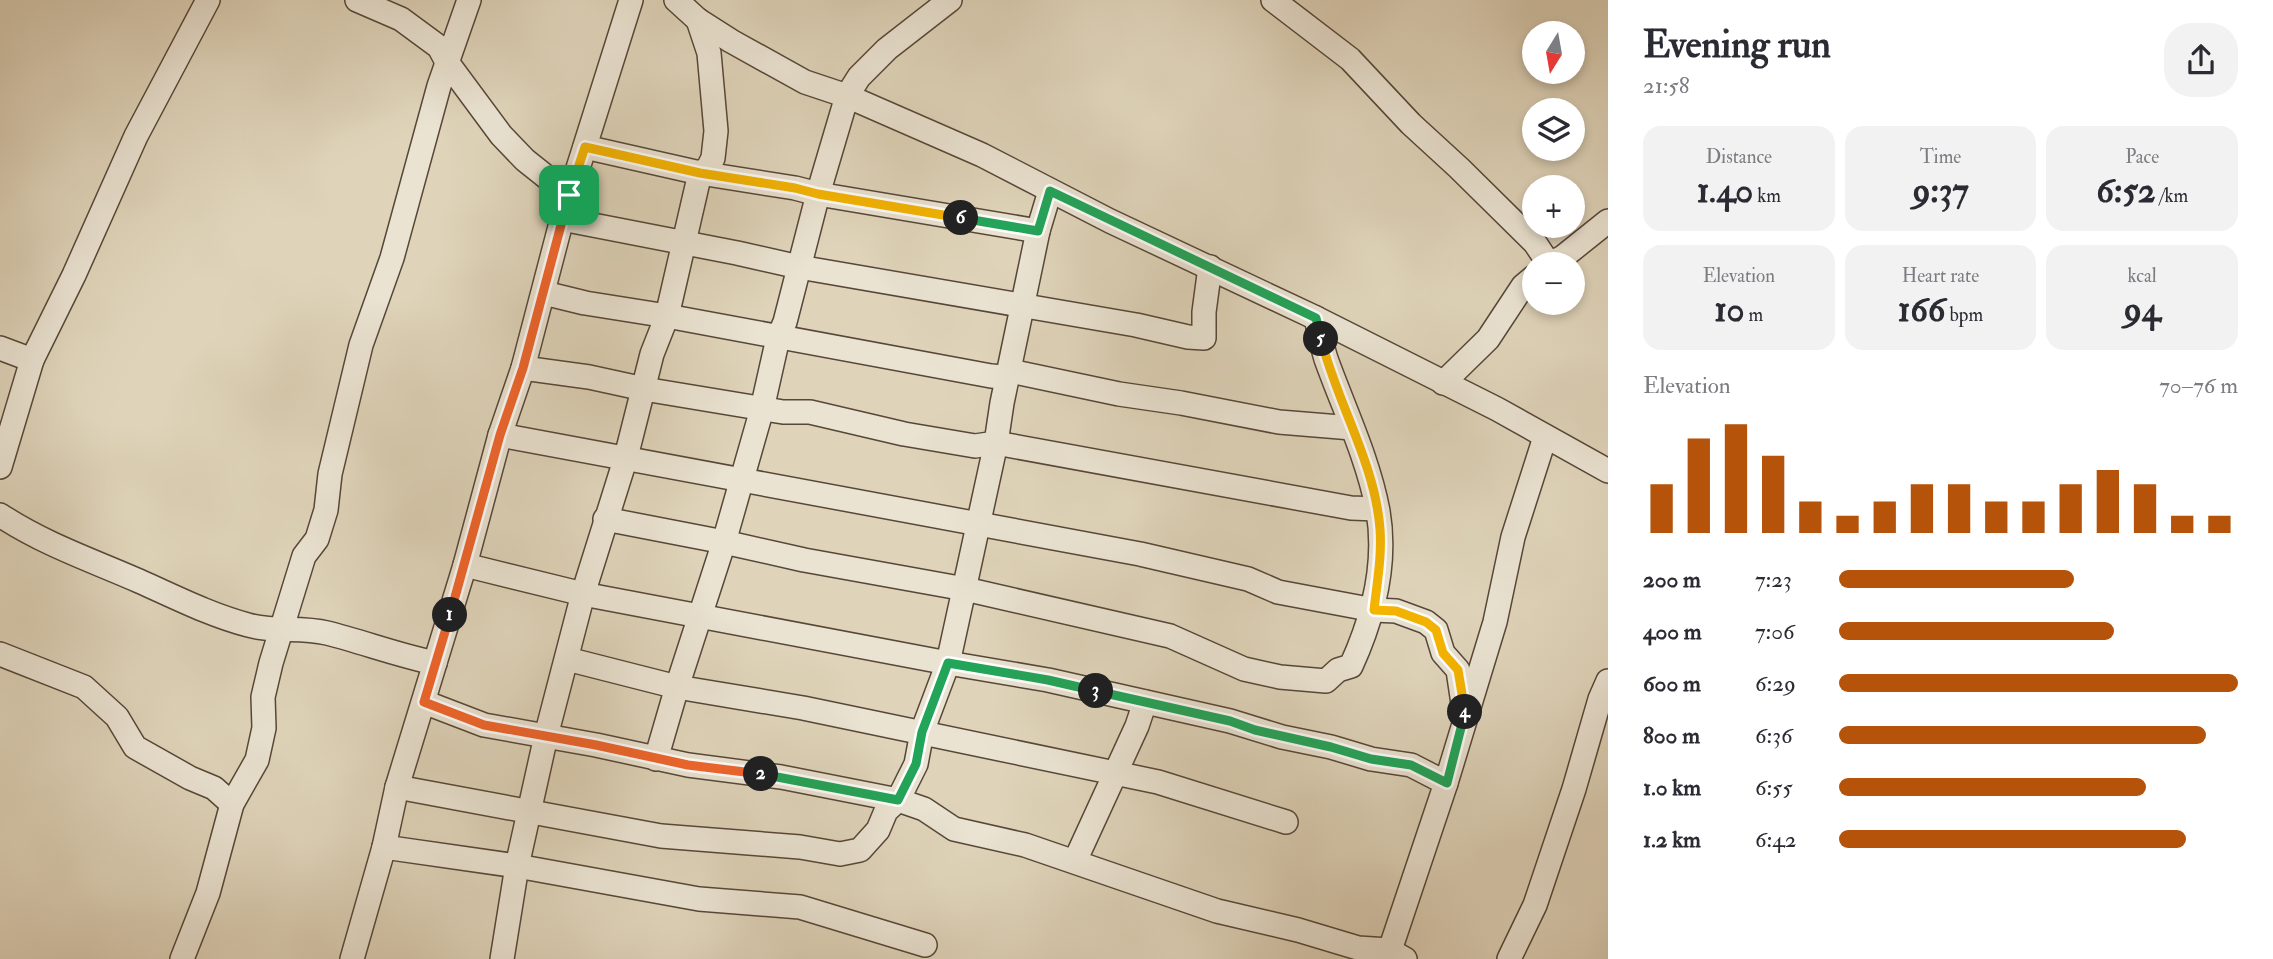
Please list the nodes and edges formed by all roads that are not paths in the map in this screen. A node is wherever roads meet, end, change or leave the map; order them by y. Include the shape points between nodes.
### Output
1 (208, 0) edge
2 (356, 0) edge
3 (469, 0) edge
4 (631, 0) edge
5 (676, 0) edge
6 (950, 0) edge
7 (1273, 0) edge
8 (698, 20) junction
9 (447, 62) junction
10 (847, 96) junction
11 (585, 147) junction
12 (700, 173) junction
13 (1050, 191) junction
14 (818, 194) junction
15 (569, 195) junction
16 (562, 219) junction
17 (1608, 221) edge
18 (1038, 231) junction
19 (684, 244) junction
20 (1541, 252) edge
21 (1569, 252) edge
22 (799, 267) junction
23 (1210, 267) junction
24 (1522, 288) edge
25 (544, 293) junction
26 (1023, 304) junction
27 (667, 316) junction
28 (1316, 318) junction
29 (778, 338) junction
30 (0, 348) edge
31 (32, 360) junction
32 (523, 368) junction
33 (1010, 371) junction
34 (1443, 383) junction
35 (644, 389) junction
36 (762, 409) junction
37 (1352, 428) junction
38 (500, 435) junction
39 (1545, 437) junction
40 (996, 443) junction
41 (626, 457) junction
42 (0, 467) edge
43 (1608, 471) edge
44 (741, 480) junction
45 (1377, 509) junction
46 (0, 515) edge
47 (605, 519) junction
48 (979, 524) junction
49 (724, 542) junction
50 (466, 565) junction
51 (965, 589) junction
52 (583, 594) junction
53 (1374, 610) junction
54 (699, 616) junction
55 (280, 631) junction
56 (0, 654) edge
57 (567, 659) junction
58 (435, 663) junction
59 (948, 663) junction
60 (1608, 681) edge
61 (677, 687) junction
62 (424, 702) junction
63 (1144, 702) junction
64 (1465, 717) junction
65 (922, 732) junction
66 (546, 736) junction
67 (656, 759) junction
68 (1115, 773) junction
69 (1447, 783) junction
70 (397, 787) junction
71 (898, 800) junction
72 (232, 804) junction
73 (530, 812) junction
74 (1286, 822) dead end
75 (384, 847) junction
76 (1075, 861) junction
77 (517, 866) junction
78 (925, 946) dead end
79 (1394, 956) edge
80 (182, 959) edge
81 (352, 959) edge
82 (502, 959) edge
83 (1509, 959) edge

1 - 31 street via 136,136
2 - 9 street via 401,19 439,47
3 - 9 street
4 - 11 street
5 - 8 street
6 - 10 street via 887,49
7 - 20 street via 1350,59
8 - 10 street via 805,82
8 - 12 street via 709,53 716,131 713,158
9 - 15 street via 524,160
9 - 55 street via 392,258 360,345 323,520 317,539 304,556
10 - 13 street via 982,155
10 - 14 street
11 - 12 street
11 - 15 street
12 - 14 street
12 - 19 street
13 - 18 street
13 - 23 street
14 - 18 street
14 - 22 street
15 - 16 street
16 - 19 street
16 - 25 street
17 - 21 street
18 - 26 street
19 - 22 street
19 - 27 street
22 - 26 street
22 - 29 street
23 - 26 street via 1204,338
23 - 28 street
24 - 34 street via 1488,339
25 - 27 street
25 - 32 street
26 - 33 street
27 - 29 street
27 - 35 street
28 - 34 street
28 - 37 street
29 - 33 street via 991,376 1004,377
29 - 36 street
30 - 31 street
31 - 42 street
32 - 35 street
32 - 38 street
33 - 37 street via 1279,422
33 - 40 street
34 - 39 street
35 - 36 street
35 - 41 street
36 - 40 street via 810,412 975,446
36 - 44 street
37 - 45 street
38 - 41 street
38 - 50 street
39 - 43 street
39 - 64 street
40 - 45 street
40 - 48 street
41 - 44 street
41 - 47 street
44 - 48 street
44 - 49 street
45 - 53 street via 1380,558
46 - 55 street via 44,541 214,615
47 - 49 street
47 - 52 street
48 - 51 street
48 - 53 street via 1188,563 1278,592
49 - 51 street
49 - 54 street
50 - 52 street
50 - 58 street
51 - 53 street via 1170,636 1244,669 1326,681 1351,666
51 - 59 street
52 - 54 street
52 - 57 street
53 - 64 street via 1396,611 1436,630 1443,653 1458,670
54 - 59 street
54 - 61 street
55 - 58 street via 326,633
55 - 72 street via 263,697 264,727 257,760
56 - 72 street via 83,687 117,717 135,747 214,788
57 - 61 street
57 - 66 street
58 - 62 street
59 - 63 street
59 - 65 street
60 - 83 street via 1535,905
61 - 65 street
61 - 67 street
62 - 66 street via 484,725
62 - 70 street
63 - 68 street
63 - 69 street via 1411,765
64 - 69 street
65 - 68 street
65 - 71 street via 916,764
66 - 67 street
66 - 73 street
67 - 71 street
68 - 74 street
68 - 76 street
69 - 79 street
70 - 73 street
70 - 75 street
71 - 73 street via 860,850 840,854 661,836
71 - 76 street via 924,808 954,828
72 - 80 street via 208,893
73 - 77 street
75 - 77 street
75 - 81 street
76 - 79 street via 1217,911
77 - 78 street via 699,899 800,906
77 - 82 street

